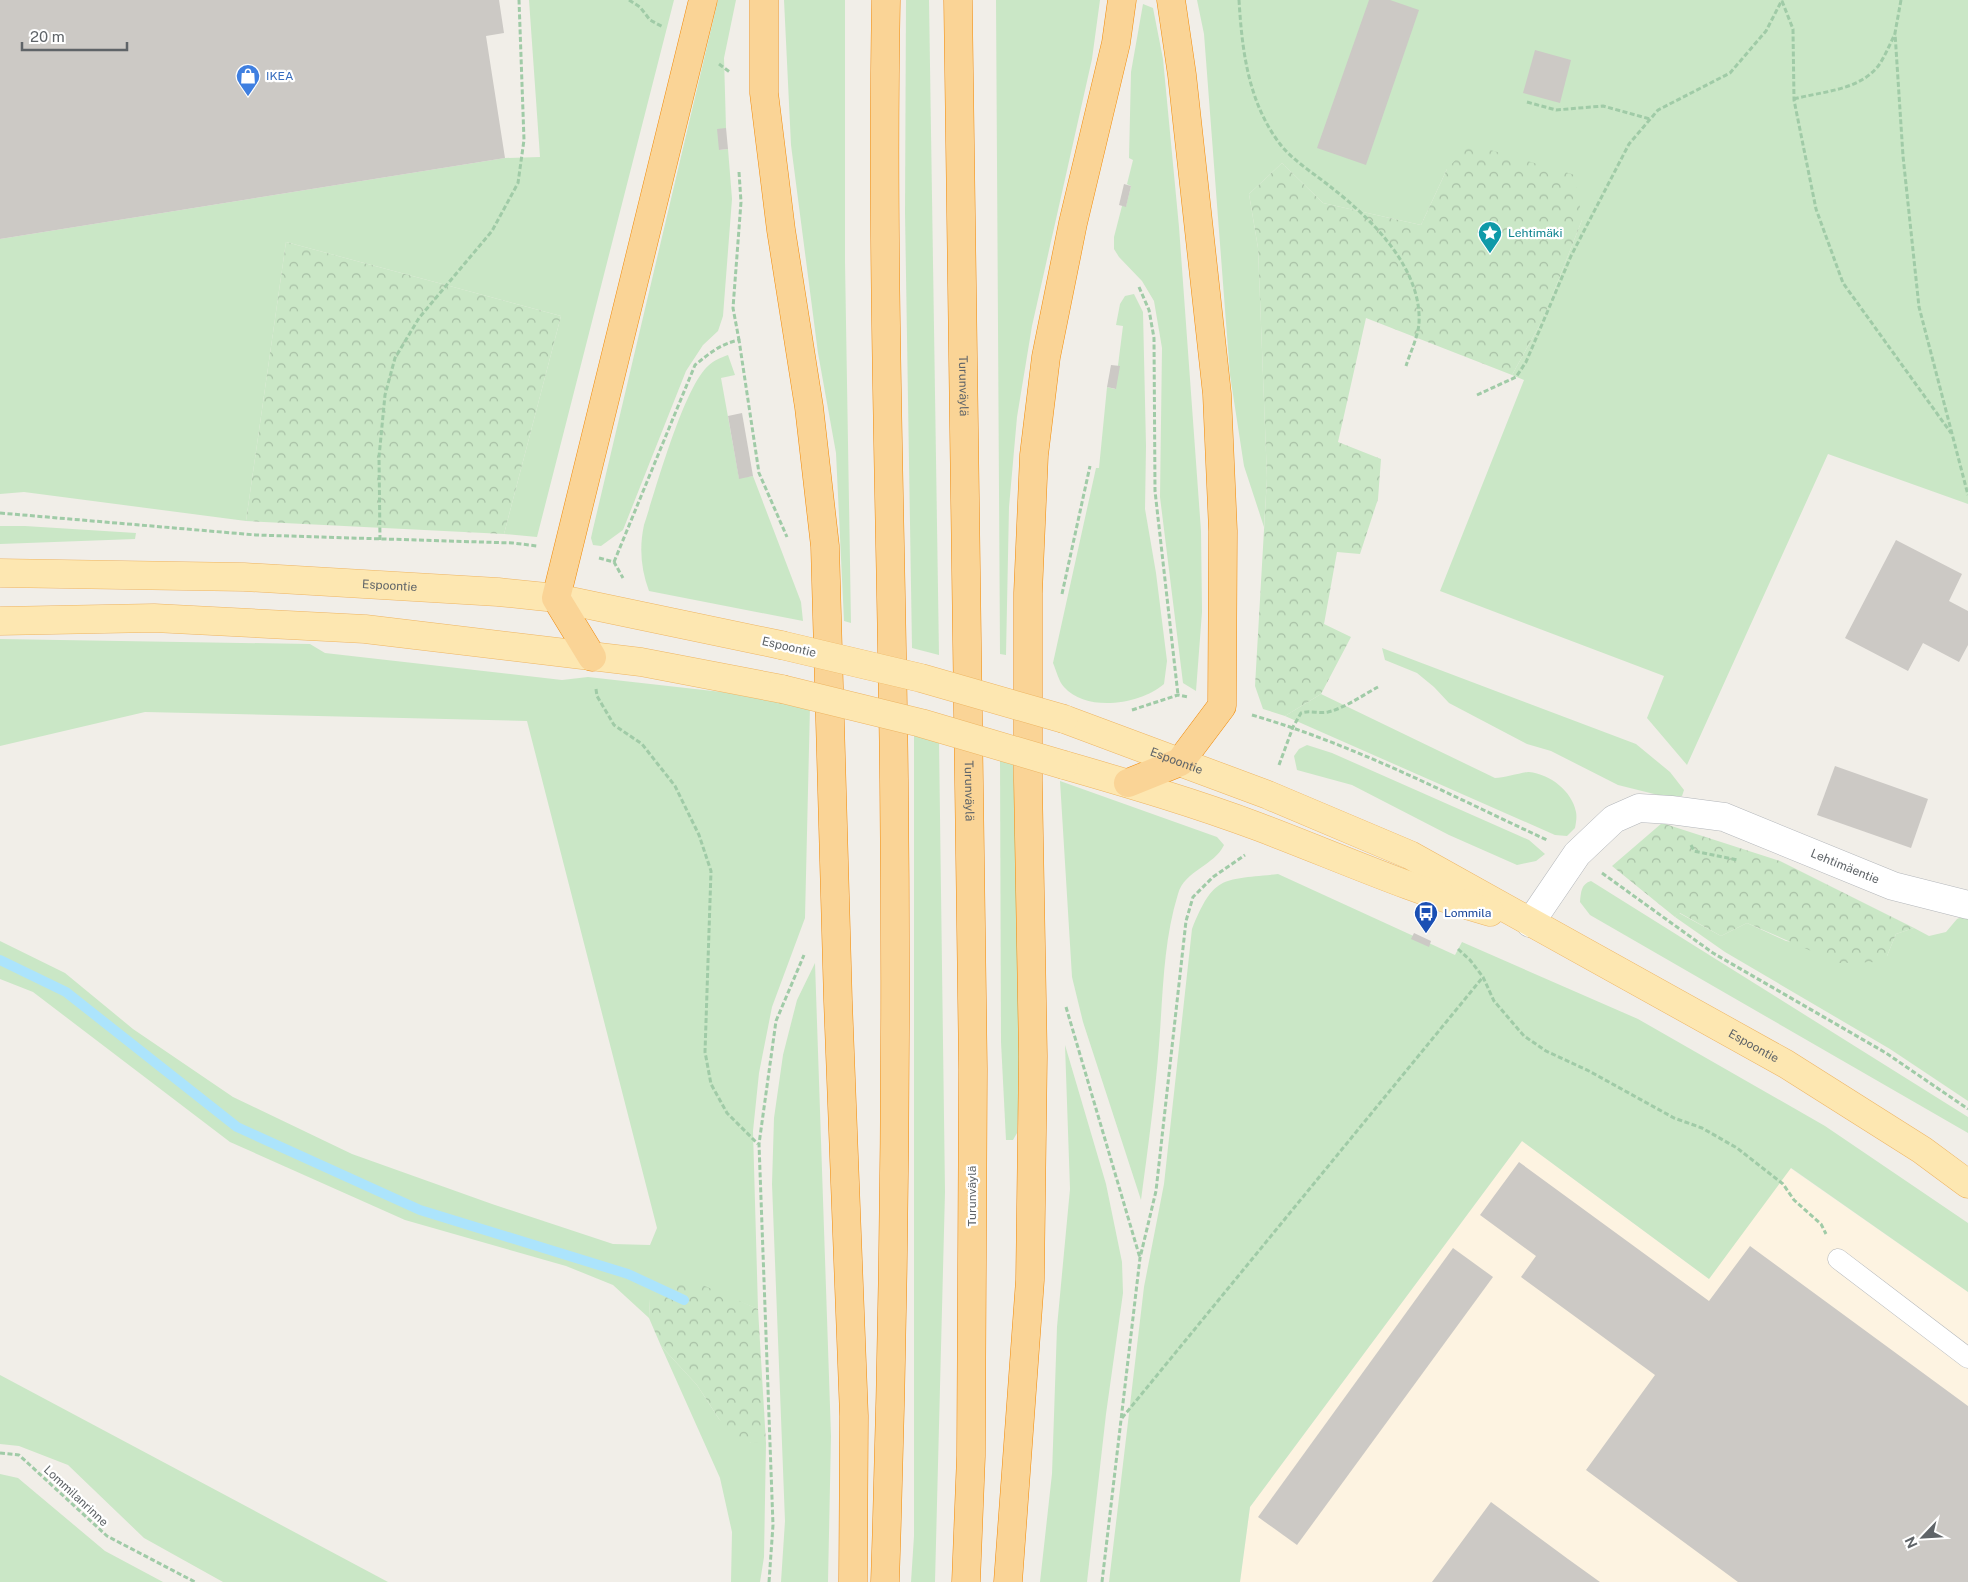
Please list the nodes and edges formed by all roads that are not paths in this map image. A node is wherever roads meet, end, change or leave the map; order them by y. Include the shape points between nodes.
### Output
1 (703, 0) edge
2 (764, 0) edge
3 (886, 0) edge
4 (958, 0) edge
5 (1122, 0) edge
6 (1171, 0) edge
7 (0, 572) edge
8 (556, 598) junction
9 (0, 621) edge
10 (592, 657) junction
11 (1180, 762) junction
12 (1128, 784) junction
13 (1968, 904) edge
14 (1530, 923) junction
15 (1968, 1184) edge
16 (1838, 1259) road end
17 (1968, 1358) edge
18 (853, 1582) edge
19 (885, 1582) edge
20 (966, 1582) edge
21 (1008, 1582) edge

1 - 8 highway
2 - 18 highway via 764,93 781,230 809,407 825,546 854,1416
3 - 19 highway via 894,785 893,1186
4 - 20 highway, Turunväylä via 973,1069
5 - 21 highway via 1116,43 1073,223 1046,357 1034,455 1028,593 1033,1056 1030,1280
6 - 11 highway via 1217,394 1223,531 1222,706
7 - 8 main road, Espoontie via 244,577
8 - 10 highway
8 - 11 main road, Espoontie, bridge via 921,678 1064,719
9 - 10 main road, Espoontie via 154,618 365,629
10 - 12 main road, Espoontie, bridge via 641,662 782,689 921,723
11 - 12 highway
11 - 14 main road, Espoontie via 1410,855
12 - 14 main road, Espoontie via 1256,826 1441,898
13 - 14 street, Lehtimäentie via 1893,886 1724,817 1639,808 1614,819 1577,854
14 - 15 main road, Espoontie via 1786,1064 1922,1150
16 - 17 lane

